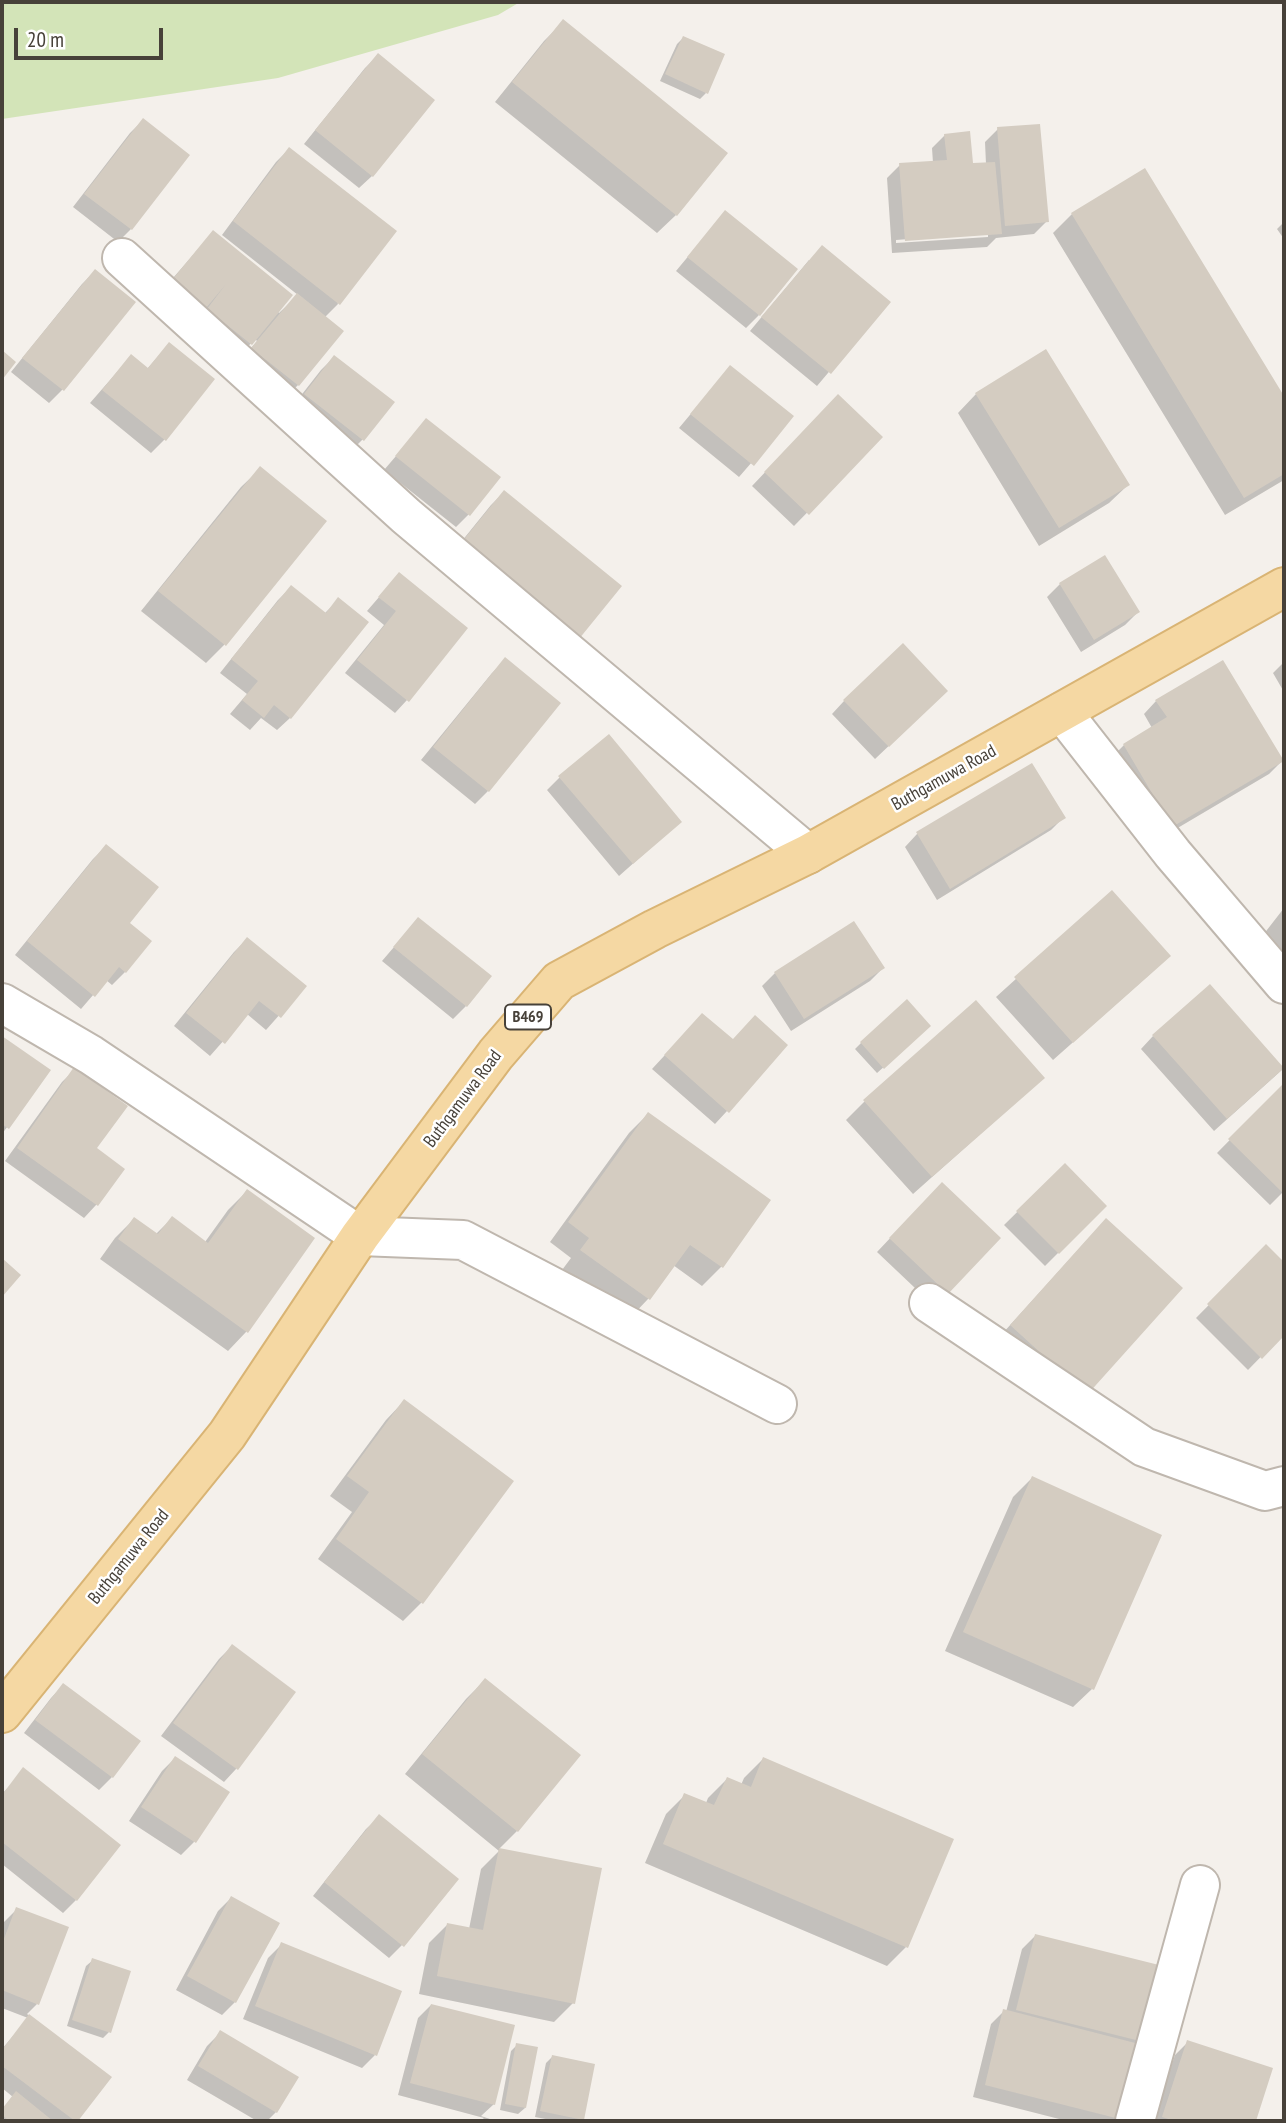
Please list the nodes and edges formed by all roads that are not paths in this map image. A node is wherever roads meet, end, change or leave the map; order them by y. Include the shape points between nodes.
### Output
1 (122, 258) dead end
2 (1284, 587) edge
3 (1062, 712) junction
4 (808, 854) junction
5 (1284, 984) edge
6 (2, 1003) edge
7 (360, 1236) junction
8 (929, 1303) dead end
9 (777, 1404) dead end
10 (1284, 1486) edge
11 (2, 1713) edge
12 (1200, 1885) dead end
13 (1135, 2121) edge

1 - 4 street via 406,516
2 - 3 main road, Buthgamuwa Road / B469
3 - 4 main road, Buthgamuwa Road / B469
3 - 5 street via 1173,854
4 - 7 main road, Buthgamuwa Road / B469 via 559,981 496,1055
6 - 7 street via 91,1055
7 - 9 street via 463,1240
7 - 11 main road, Buthgamuwa Road / B469 via 227,1435
8 - 10 street via 1144,1447 1265,1491
12 - 13 street

